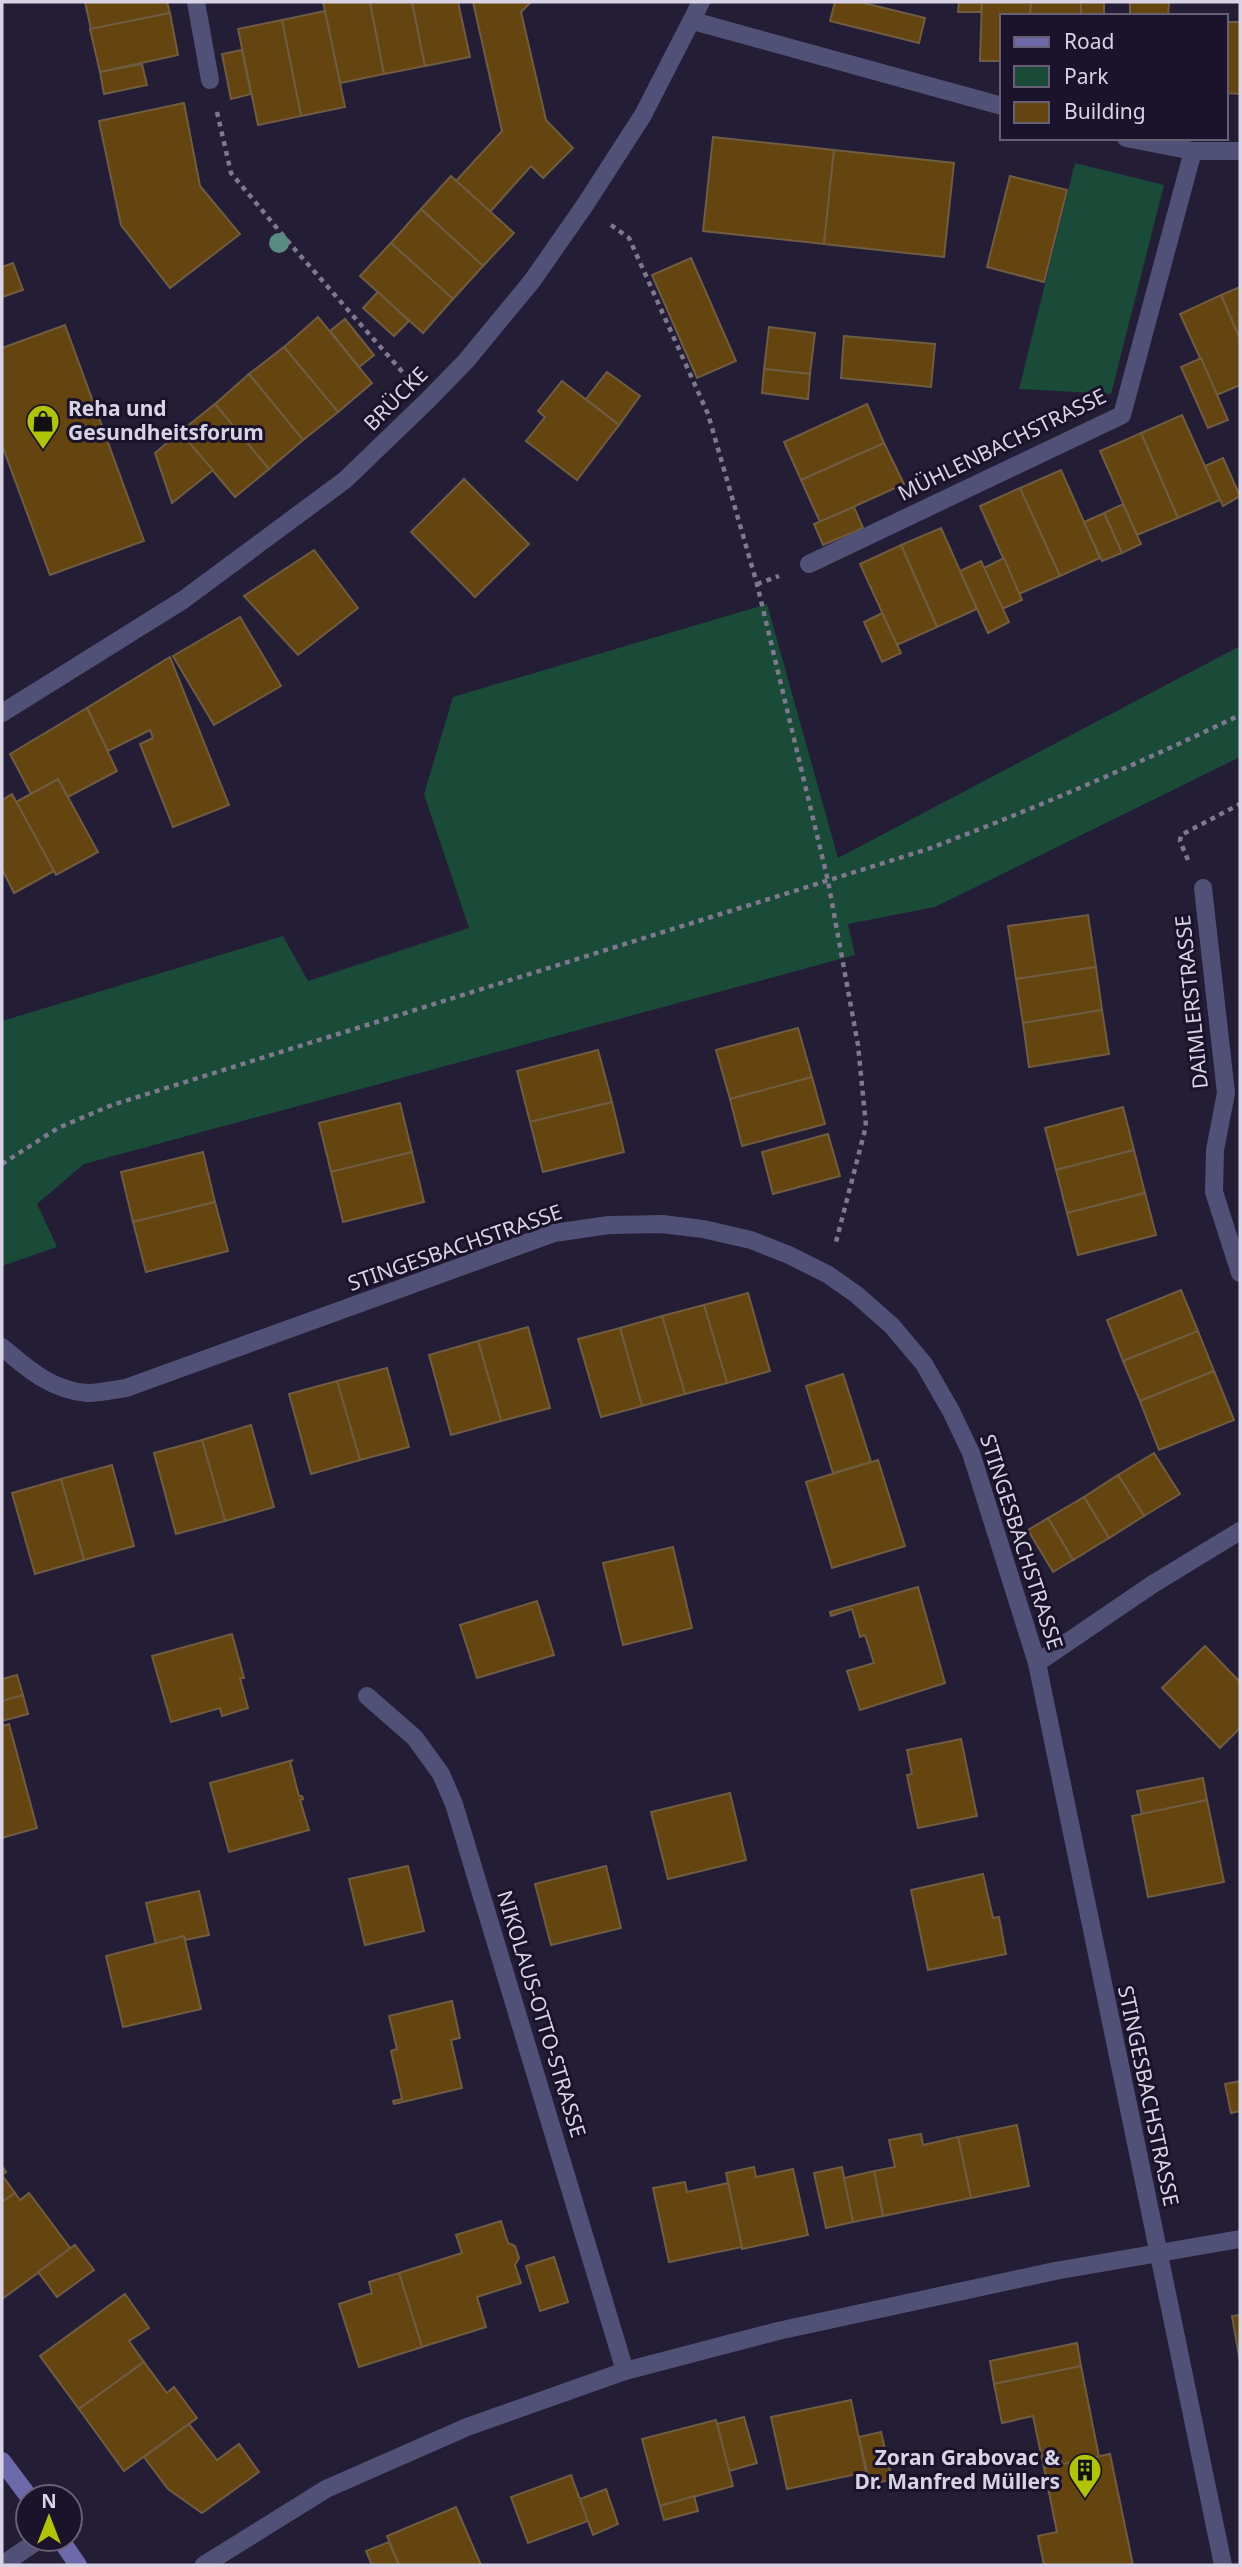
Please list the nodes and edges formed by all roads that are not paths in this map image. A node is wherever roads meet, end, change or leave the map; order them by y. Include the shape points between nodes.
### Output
1 (196, 2) edge
2 (701, 2) edge
3 (693, 21) junction
4 (210, 80) road end
5 (1000, 105) edge
6 (1136, 140) edge
7 (1193, 151) junction
8 (1240, 151) edge
9 (809, 564) dead end
10 (2, 713) edge
11 (1203, 888) road end
12 (1240, 1273) edge
13 (2, 1346) edge
14 (1240, 1531) edge
15 (1037, 1663) junction
16 (367, 1696) dead end
17 (1240, 2239) edge
18 (1157, 2253) junction
19 (625, 2371) junction
20 (2, 2461) edge
21 (18, 2483) edge
22 (20, 2553) edge
23 (2, 2565) edge
24 (204, 2565) edge
25 (1223, 2565) edge

1 - 4 street
2 - 3 street, BRÜCKE
3 - 5 street
3 - 10 street, BRÜCKE via 643,115 586,205 532,281 428,400 345,480 205,584
6 - 7 street
7 - 8 street
7 - 9 street, MÜHLENBACHSTRASSE via 1122,415
11 - 12 street, DAIMLERSTRASSE via 1226,1093 1215,1150 1214,1192
13 - 15 street, STINGESBACHSTRASSE via 33,1374 59,1387 89,1393 126,1388 554,1233 662,1224 751,1240 827,1274 857,1295 892,1326 924,1364 971,1453
14 - 15 street
15 - 18 street, STINGESBACHSTRASSE
16 - 19 street, NIKOLAUS-OTTO-STRASSE via 415,1738 441,1774 454,1804
17 - 18 street
18 - 19 street via 778,2331
18 - 25 street, STINGESBACHSTRASSE
19 - 24 street via 467,2427 338,2484
20 - 21 main road
22 - 23 street

